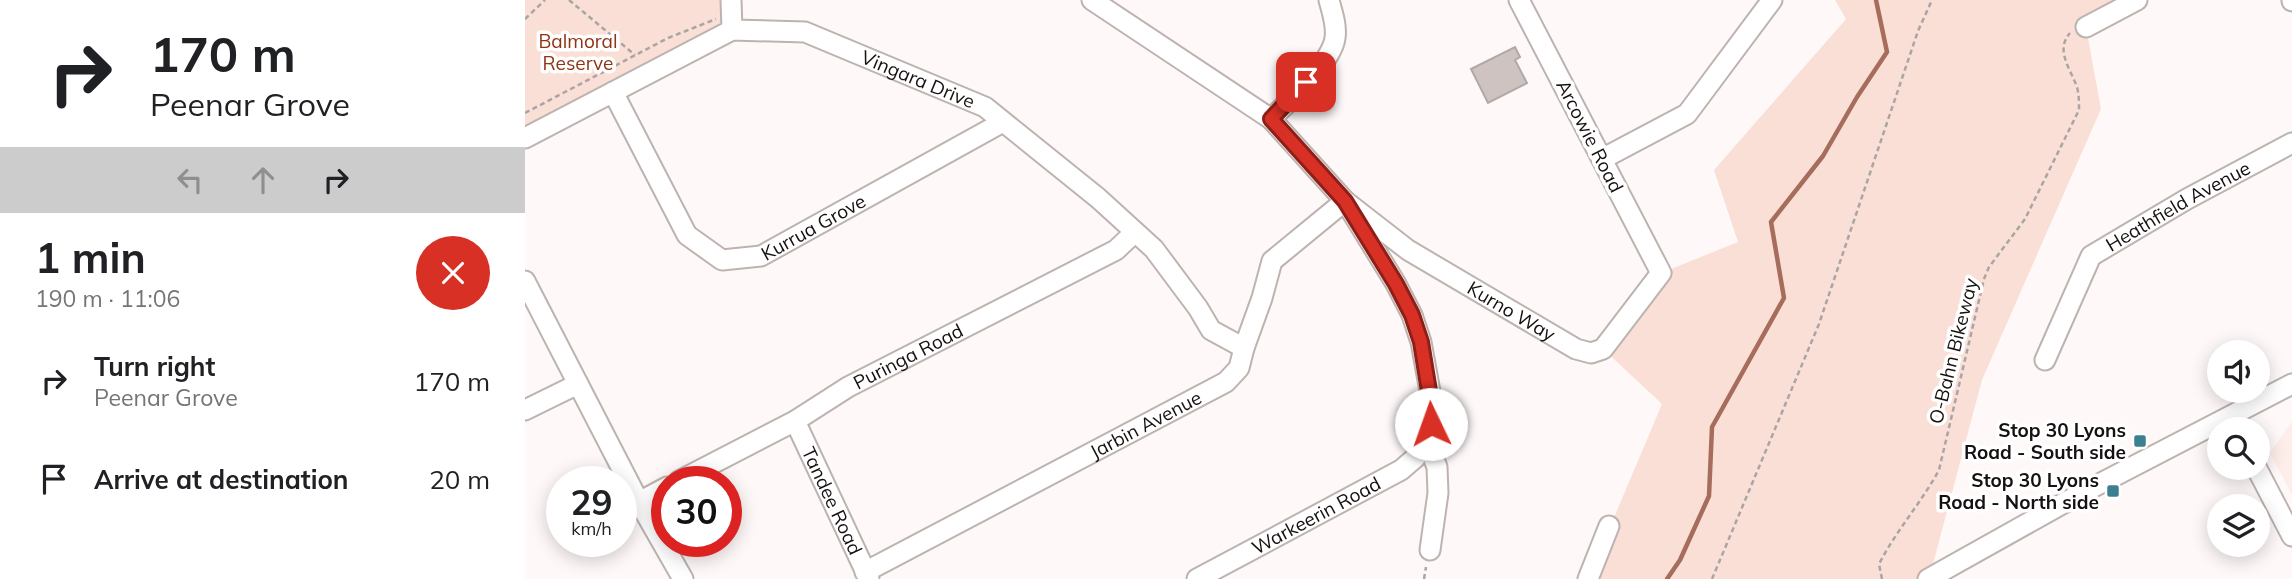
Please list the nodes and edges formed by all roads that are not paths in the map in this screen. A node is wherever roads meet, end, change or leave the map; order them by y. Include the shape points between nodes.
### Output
1 (731, 0) edge
2 (1092, 0) edge
3 (1329, 0) edge
4 (1519, 0) edge
5 (1772, 0) edge
6 (2137, 0) edge
7 (724, 24) junction
8 (2086, 27) road end
9 (613, 92) junction
10 (1271, 119) junction
11 (1003, 122) junction
12 (525, 138) edge
13 (2292, 143) edge
14 (1602, 159) junction
15 (1345, 201) junction
16 (1135, 232) junction
17 (1661, 273) joint
18 (525, 281) edge
19 (1244, 348) junction
20 (2045, 360) dead end
21 (578, 384) junction
22 (2292, 384) edge
23 (525, 410) edge
24 (2241, 417) edge
25 (795, 421) junction
26 (2207, 434) edge
27 (1427, 442) junction
28 (708, 466) edge
29 (2263, 480) edge
30 (651, 496) edge
31 (639, 502) junction
32 (1609, 526) dead end
33 (2292, 536) edge
34 (1430, 550) dead end
35 (867, 576) edge
36 (683, 579) edge
37 (1197, 579) edge
38 (1588, 579) edge
39 (1929, 579) edge

1 - 7 street
2 - 10 street
3 - 10 street via 1335,39 1323,64
4 - 14 street, Arcowie Road
5 - 14 street via 1687,114
6 - 8 street
7 - 9 street, Vingara Drive
7 - 11 street, Vingara Drive via 805,32 985,107
9 - 11 street, Kurrua Grove via 687,235 722,260 761,256
9 - 12 street, Vingara Drive
10 - 15 street
11 - 16 street, Vingara Drive
13 - 20 street, Heathfield Avenue via 2091,256
14 - 17 street, Arcowie Road
15 - 17 street, Kurno Way via 1408,250 1576,349 1591,353 1603,349
15 - 19 street, Jarbin Avenue via 1272,261
15 - 27 street via 1412,315 1430,397
16 - 19 street, Vingara Drive via 1154,248 1211,330
16 - 25 street, Puringa Road via 1116,250 848,387
18 - 21 street
19 - 35 street, Jarbin Avenue via 1239,368 1226,382
21 - 23 street
21 - 31 street
22 - 24 street
25 - 28 street, Puringa Road
25 - 35 street, Tandee Road
26 - 39 street via 2080,494
27 - 34 street via 1437,467 1438,493
27 - 37 street, Warkeerin Road via 1401,470
29 - 33 street
30 - 31 street
31 - 36 street
32 - 38 street

